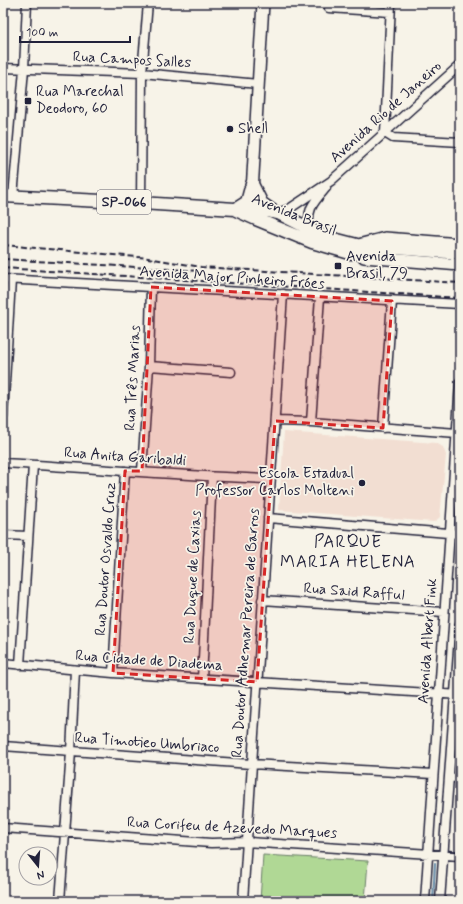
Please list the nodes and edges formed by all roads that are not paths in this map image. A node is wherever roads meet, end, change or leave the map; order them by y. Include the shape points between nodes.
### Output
1 (27, 3) edge
2 (148, 3) edge
3 (263, 3) edge
4 (391, 3) edge
5 (328, 8) dead end
6 (390, 12) junction
7 (460, 65) edge
8 (3, 68) edge
9 (24, 69) junction
10 (142, 73) junction
11 (258, 84) junction
12 (385, 133) junction
13 (460, 142) edge
14 (331, 181) junction
15 (252, 184) junction
16 (8, 197) edge
17 (141, 203) junction
18 (235, 209) junction
19 (278, 213) junction
20 (254, 214) junction
21 (310, 230) junction
22 (460, 244) edge
23 (353, 249) junction
24 (406, 251) junction
25 (460, 253) edge
26 (460, 257) edge
27 (460, 265) edge
28 (7, 279) edge
29 (151, 286) junction
30 (283, 294) junction
31 (320, 297) junction
32 (392, 301) junction
33 (460, 304) edge
34 (5, 346) edge
35 (149, 366) junction
36 (231, 372) dead end
37 (460, 382) edge
38 (3, 417) edge
39 (275, 421) junction
40 (311, 422) junction
41 (383, 428) junction
42 (457, 433) junction
43 (3, 464) edge
44 (33, 465) junction
45 (125, 471) junction
46 (142, 472) junction
47 (212, 477) junction
48 (270, 479) junction
49 (268, 518) junction
50 (450, 532) junction
51 (460, 534) edge
52 (3, 535) edge
53 (28, 536) junction
54 (262, 600) junction
55 (444, 612) junction
56 (460, 624) edge
57 (3, 664) edge
58 (20, 665) junction
59 (75, 670) junction
60 (113, 673) junction
61 (202, 679) junction
62 (258, 682) junction
63 (439, 694) junction
64 (457, 695) edge
65 (457, 720) edge
66 (3, 746) edge
67 (71, 752) junction
68 (251, 764) junction
69 (433, 774) junction
70 (449, 777) junction
71 (460, 778) edge
72 (3, 828) edge
73 (65, 832) junction
74 (247, 842) junction
75 (428, 853) junction
76 (444, 855) junction
77 (460, 856) edge
78 (60, 901) edge
79 (243, 901) edge
80 (425, 901) edge
81 (440, 901) edge

1 - 9 street
2 - 10 street
3 - 11 main road
4 - 6 street
5 - 6 street
6 - 12 street
7 - 12 street, Avenida Rio de Janeiro
8 - 9 street, Rua Campos Salles
9 - 10 street, Rua Campos Salles
9 - 16 street
10 - 11 street, Rua Campos Salles
10 - 17 street
11 - 15 main road
12 - 13 street via 393,138
12 - 14 street, Avenida Rio de Janeiro
14 - 19 street, Avenida Rio de Janeiro via 289,209
14 - 21 street, Avenida Rio de Janeiro via 311,208 308,218
15 - 18 highway via 247,202
15 - 19 main road via 262,203
15 - 20 main road
16 - 17 highway, SP-066
17 - 18 highway, SP-066
18 - 20 highway, Avenida Brasil
19 - 20 highway, Avenida Brasil
19 - 21 highway, Avenida Brasil
20 - 23 highway, Avenida Brasil via 312,242
21 - 23 highway, Avenida Brasil
22 - 23 main road, Avenida Brasil via 385,238
23 - 24 highway, Avenida Brasil
23 - 27 main road, Avenida Brasil via 361,257
24 - 25 highway
24 - 26 highway
28 - 29 street, Avenida Major Pinheiro Fróes
28 - 34 street
29 - 30 street, Avenida Major Pinheiro Fróes
29 - 35 street, Rua Três Marias
30 - 31 street, Avenida Major Pinheiro Fróes
30 - 39 street, Rua Doutor Adhemar Pereira de Barros
31 - 32 street, Avenida Major Pinheiro Fróes
31 - 40 street
32 - 33 street, Avenida Major Pinheiro Fróes
32 - 41 street
34 - 38 street
35 - 36 street
35 - 46 street, Rua Três Marias
37 - 42 street, Avenida Albert Fink
39 - 40 street
39 - 48 street, Rua Doutor Adhemar Pereira de Barros
40 - 41 street
41 - 42 street
42 - 50 street, Avenida Albert Fink
43 - 44 street, Rua Anita Garibaldi
44 - 45 street, Rua Anita Garibaldi
44 - 53 street
45 - 46 street, Rua Anita Garibaldi
45 - 60 street, Rua Doutor Osvaldo Cruz
46 - 47 street, Rua Anita Garibaldi
47 - 48 street, Rua Anita Garibaldi
47 - 61 street, Rua Duque de Caxias
48 - 49 street, Rua Doutor Adhemar Pereira de Barros
49 - 50 street
49 - 54 street, Rua Doutor Adhemar Pereira de Barros
50 - 51 street
50 - 55 street, Avenida Albert Fink
52 - 53 street
53 - 58 street
54 - 55 street, Rua Said Rafful
54 - 62 street, Rua Doutor Adhemar Pereira de Barros
55 - 63 street, Avenida Albert Fink
56 - 64 street, Avenida Albert Fink
57 - 58 street, Rua Cidade de Diadema
58 - 59 street, Rua Cidade de Diadema
59 - 60 street, Rua Cidade de Diadema
59 - 67 street
60 - 61 street, Rua Cidade de Diadema
61 - 62 street, Rua Cidade de Diadema
62 - 63 street, Rua Cidade de Diadema
62 - 68 street, Rua Doutor Adhemar Pereira de Barros
63 - 64 street, Rua Cidade de Diadema
63 - 69 street, Avenida Albert Fink
64 - 65 street, Avenida Albert Fink
65 - 70 street, Avenida Albert Fink
66 - 67 street, Rua Timotieo Umbriaco
67 - 68 street, Rua Timotieo Umbriaco
67 - 73 street
68 - 69 street, Rua Timotieo Umbriaco
68 - 74 street, Rua Doutor Adhemar Pereira de Barros
69 - 75 street, Avenida Albert Fink
70 - 71 street
70 - 76 street, Avenida Albert Fink
72 - 73 street, Rua Corifeu de Azevedo Marques
73 - 74 street, Rua Corifeu de Azevedo Marques via 211,843
73 - 78 street
74 - 75 street, Rua Corifeu de Azevedo Marques
74 - 79 street, Rua Doutor Adhemar Pereira de Barros
75 - 76 street, Rua Corifeu de Azevedo Marques
75 - 80 street, Avenida Albert Fink
76 - 77 street, Rua Corifeu de Azevedo Marques
76 - 81 street, Avenida Albert Fink

